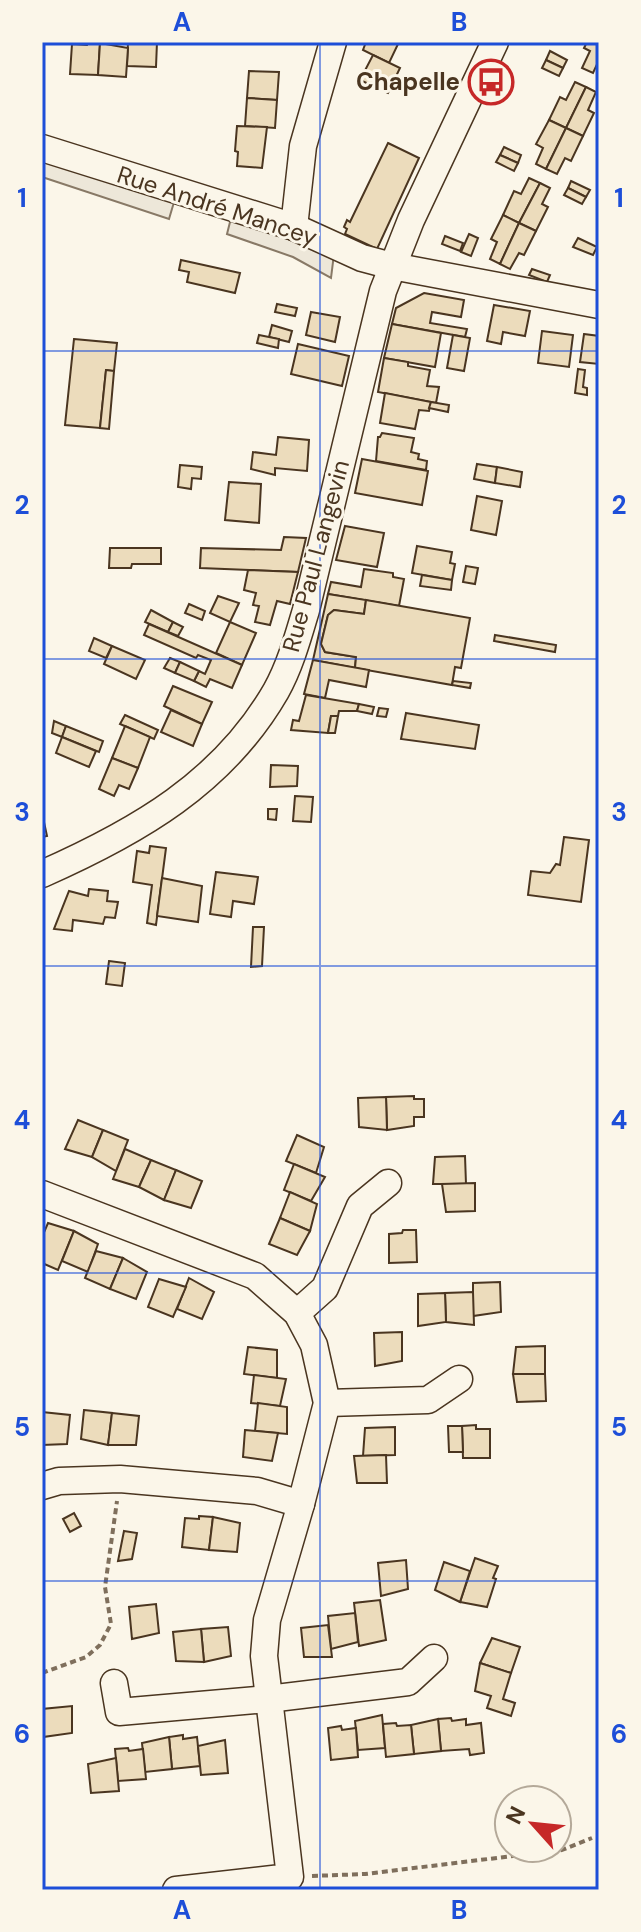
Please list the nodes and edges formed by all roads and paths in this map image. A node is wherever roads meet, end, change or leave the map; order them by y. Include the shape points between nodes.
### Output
1 (333, 42) edge
2 (495, 42) edge
3 (42, 148) edge
4 (294, 227) junction
5 (392, 266) junction
6 (596, 298) edge
7 (42, 874) edge
8 (388, 1183) dead end
9 (42, 1194) edge
10 (297, 1313) junction
11 (459, 1379) dead end
12 (327, 1403) junction
13 (120, 1479) junction
14 (42, 1486) edge
15 (301, 1504) junction
16 (434, 1658) dead end
17 (42, 1673) edge
18 (114, 1683) dead end
19 (268, 1699) junction
20 (592, 1838) dead end
21 (290, 1877) junction
22 (176, 1890) edge

1 - 4 street via 303,146
2 - 5 street, Rue Paul Langevin
3 - 4 street, Rue André Mancey
4 - 5 street, Rue André Mancey
5 - 6 street, Rue André Mancey
5 - 7 street, Rue Paul Langevin via 306,610 277,689 233,752 200,784 154,816
8 - 10 street via 360,1206 325,1288
9 - 10 street via 255,1276
10 - 12 street via 314,1345
11 - 12 street via 428,1400
12 - 15 street
13 - 14 street
13 - 15 street via 257,1491
13 - 17 path via 105,1587 111,1624 86,1657
15 - 19 street via 267,1620
16 - 19 street via 408,1682
18 - 19 street via 119,1712
19 - 21 street
20 - 21 path via 562,1850 365,1874
21 - 22 street

